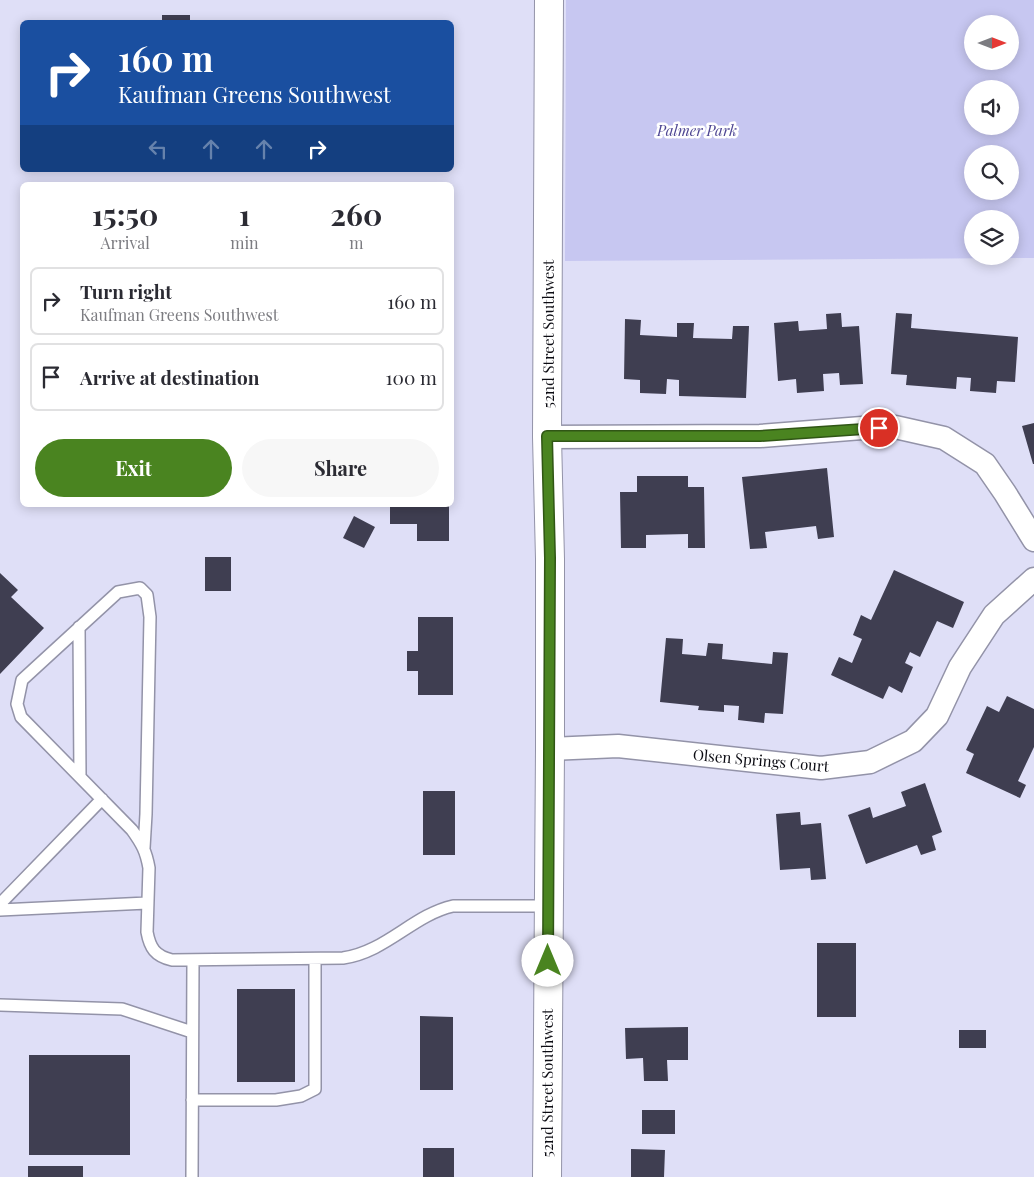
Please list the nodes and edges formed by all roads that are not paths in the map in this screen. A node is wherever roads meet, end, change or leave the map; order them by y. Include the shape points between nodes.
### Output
1 (549, 0) edge
2 (547, 436) junction
3 (1034, 540) edge
4 (1034, 579) edge
5 (80, 627) junction
6 (550, 749) junction
7 (80, 776) junction
8 (102, 799) junction
9 (144, 848) junction
10 (147, 903) junction
11 (0, 904) edge
12 (548, 906) junction
13 (0, 910) edge
14 (315, 958) junction
15 (193, 961) junction
16 (0, 1005) edge
17 (192, 1032) junction
18 (192, 1100) junction
19 (192, 1177) edge
20 (547, 1177) edge

1 - 2 street, 52nd Street Southwest
2 - 3 street via 760,436 895,427 944,438 985,464
2 - 6 street, 52nd Street Southwest
4 - 6 street, Olsen Springs Court via 994,615 960,667 938,716 913,741 870,762 821,768 618,746
5 - 7 lane
5 - 7 lane via 22,680 17,704 21,717
5 - 9 lane via 118,592 140,588 147,595 150,617
6 - 12 street, 52nd Street Southwest
7 - 8 lane
8 - 9 lane via 132,830
8 - 11 lane
9 - 10 lane via 149,868
10 - 13 lane
10 - 15 lane via 147,932 157,954 172,960
12 - 14 lane via 443,908 365,953 343,958
12 - 20 street, 52nd Street Southwest
14 - 15 lane
14 - 18 lane via 315,1089 300,1096 276,1100
15 - 17 lane
16 - 17 lane via 122,1009
17 - 18 lane
18 - 19 lane

